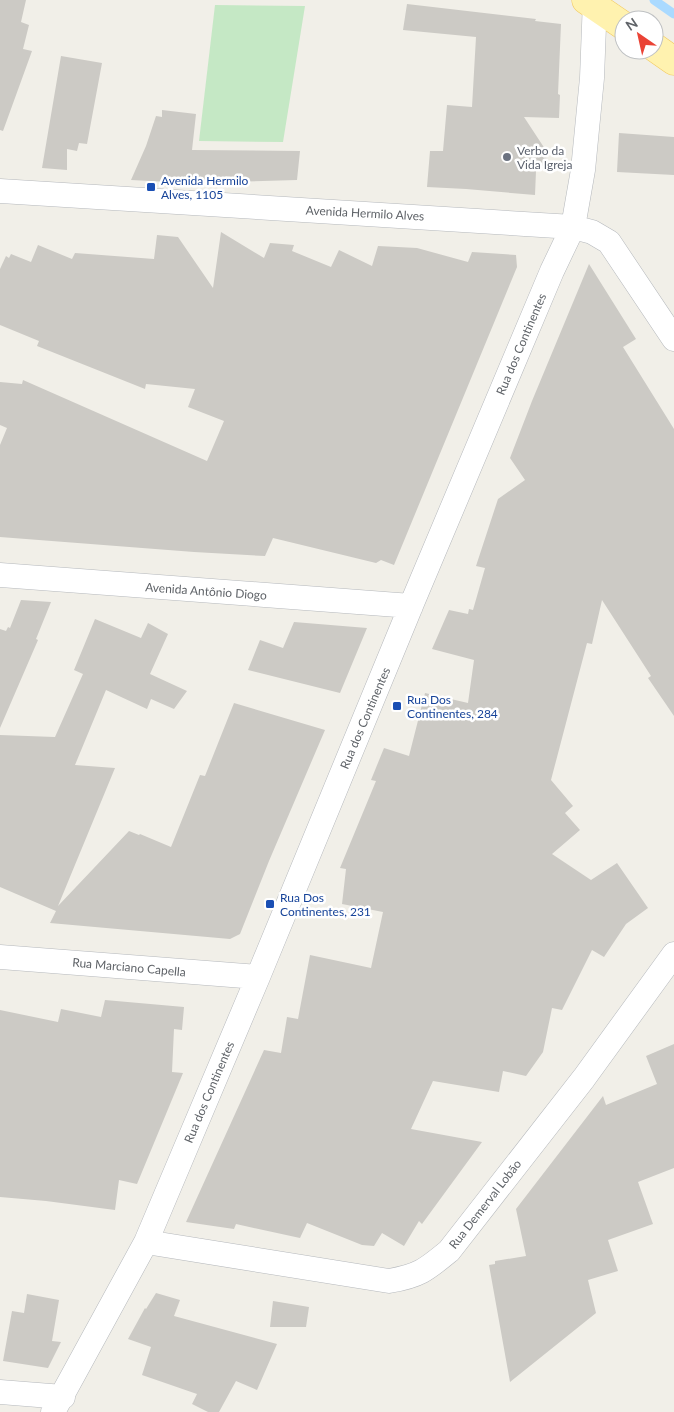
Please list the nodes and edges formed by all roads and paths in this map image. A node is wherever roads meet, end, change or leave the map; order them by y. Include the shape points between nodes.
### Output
1 (592, 2) edge
2 (614, 18) edge
3 (0, 191) edge
4 (573, 227) junction
5 (672, 330) edge
6 (0, 575) edge
7 (412, 606) junction
8 (674, 954) edge
9 (0, 957) edge
10 (258, 977) junction
11 (146, 1242) junction
12 (0, 1392) edge
13 (58, 1404) edge

1 - 2 main road
1 - 4 street, Rua dos Continentes via 592,78
3 - 4 street, Avenida Hermilo Alves
4 - 5 street, Avenida Hermilo Alves via 592,232 608,242
4 - 7 street, Rua dos Continentes
6 - 7 street, Avenida Antônio Diogo
7 - 10 street, Rua dos Continentes
8 - 11 street, Rua Demerval Lobão via 584,1078 449,1251 412,1277 389,1281
9 - 10 street, Rua Marciano Capella
10 - 11 street, Rua dos Continentes
11 - 13 street, Rua dos Continentes
12 - 13 street

